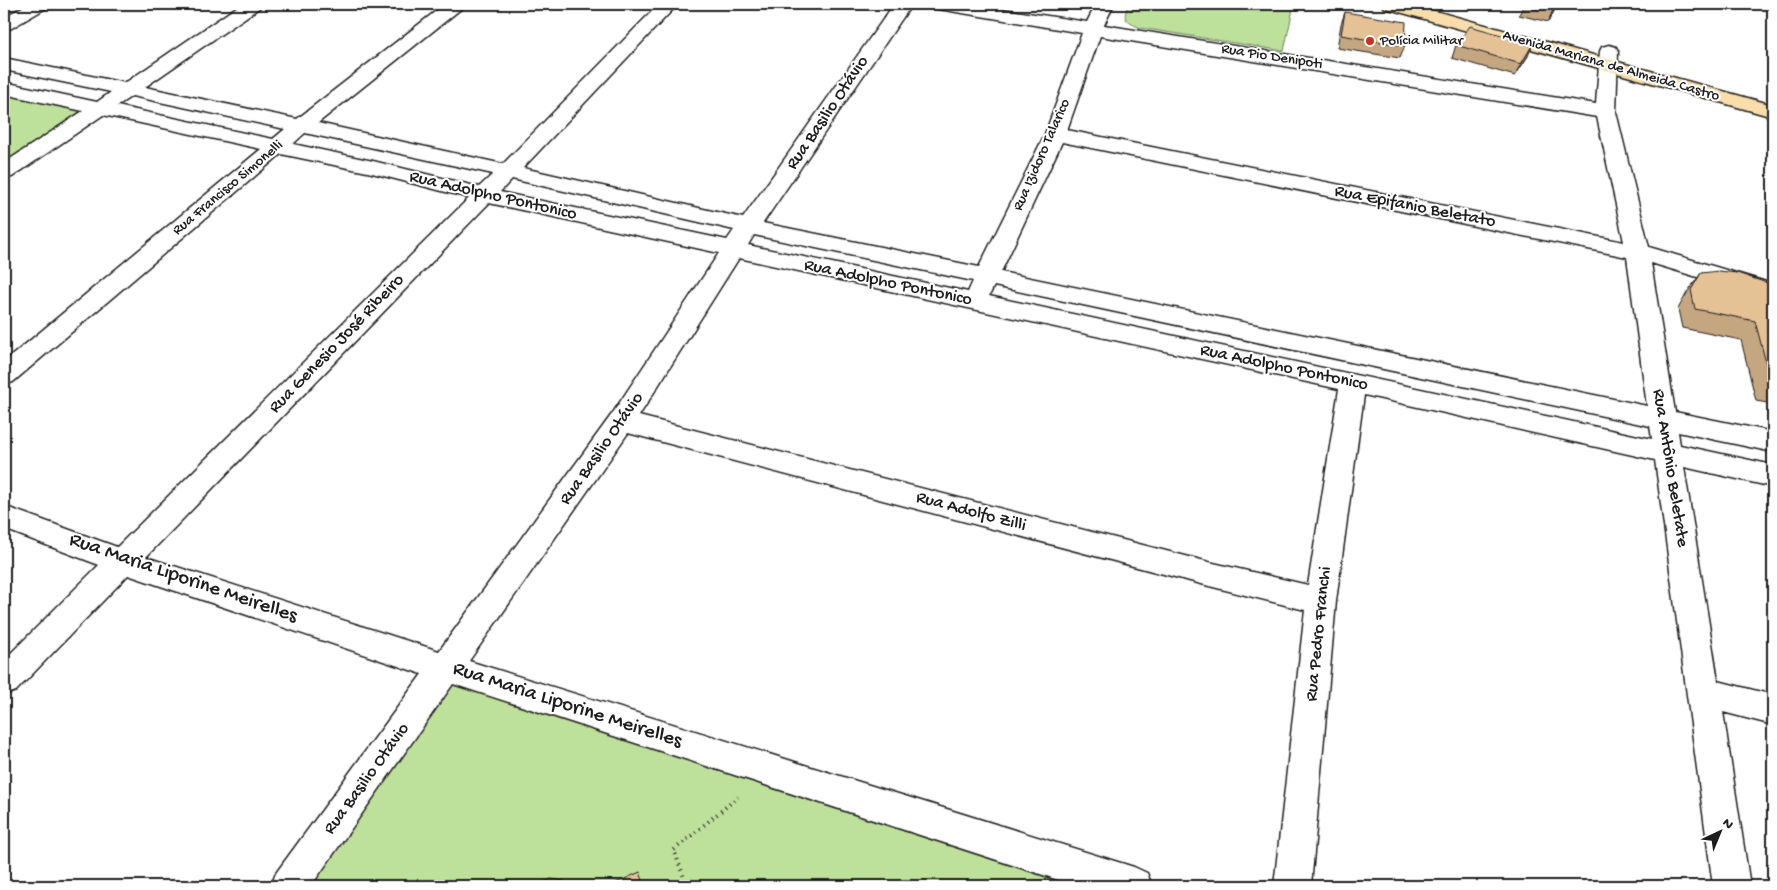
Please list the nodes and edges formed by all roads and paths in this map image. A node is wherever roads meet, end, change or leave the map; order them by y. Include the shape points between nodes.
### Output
1 (40, 4) edge
2 (253, 4) edge
3 (456, 4) edge
4 (669, 4) edge
5 (903, 4) edge
6 (938, 4) edge
7 (1105, 4) edge
8 (1391, 4) edge
9 (1439, 4) edge
10 (4, 24) edge
11 (1093, 28) junction
12 (1609, 58) junction
13 (4, 64) edge
14 (4, 88) edge
15 (128, 90) junction
16 (1773, 95) edge
17 (99, 107) junction
18 (1773, 111) edge
19 (1606, 112) junction
20 (300, 127) junction
21 (1055, 134) junction
22 (398, 146) junction
23 (276, 148) junction
24 (373, 167) junction
25 (4, 172) edge
26 (507, 172) junction
27 (483, 195) junction
28 (750, 227) junction
29 (734, 249) junction
30 (1638, 252) junction
31 (986, 276) junction
32 (1773, 292) edge
33 (976, 302) junction
34 (4, 376) edge
35 (1353, 382) junction
36 (1662, 419) junction
37 (622, 421) junction
38 (1773, 442) edge
39 (1668, 453) junction
40 (1773, 476) edge
41 (4, 517) edge
42 (124, 562) junction
43 (1321, 601) junction
44 (447, 668) junction
45 (4, 681) edge
46 (1704, 692) junction
47 (1773, 710) edge
48 (741, 795) dead end
49 (289, 886) edge
50 (687, 886) edge
51 (1134, 886) edge
52 (1293, 886) edge
53 (1732, 886) edge

1 - 10 street
2 - 15 street
3 - 20 street, Rua Francisco Simonelli
4 - 26 street, Rua Genesio José Ribeiro
5 - 28 street, Rua Basilio Otávio
6 - 11 street, Rua Pio Denipoti
7 - 11 street, Rua Izidoro Talarico
8 - 12 main road, Avenida Mariana de Almeida Castro
9 - 12 main road, Avenida Mariana de Almeida Castro
11 - 19 street, Rua Pio Denipoti
11 - 21 street, Rua Izidoro Talarico
12 - 16 main road, Avenida Mariana de Almeida Castro
12 - 18 main road, Avenida Mariana de Almeida Castro
12 - 19 street, Rua Antônio Beletate
13 - 15 street, Rua Adolpho Pontonico
14 - 17 street, Rua Adolpho Pontonico
15 - 17 street
15 - 20 street, Rua Adolpho Pontonico
17 - 23 street, Rua Adolpho Pontonico
17 - 25 street
19 - 30 street, Rua Antônio Beletate
20 - 22 street, Rua Adolpho Pontonico
20 - 23 street, Rua Francisco Simonelli
21 - 30 street, Rua Epifanio Beletato
21 - 31 street, Rua Izidoro Talarico
22 - 24 street
22 - 26 street, Rua Adolpho Pontonico
23 - 24 street, Rua Adolpho Pontonico
23 - 34 street, Rua Francisco Simonelli
24 - 27 street, Rua Adolpho Pontonico
26 - 27 street, Rua Genesio José Ribeiro
26 - 28 street, Rua Adolpho Pontonico
27 - 29 street, Rua Adolpho Pontonico
27 - 42 street, Rua Genesio José Ribeiro
28 - 29 street, Rua Basilio Otávio
28 - 31 street, Rua Adolpho Pontonico
29 - 33 street, Rua Adolpho Pontonico
29 - 37 street, Rua Basilio Otávio
30 - 32 street, Rua Epifanio Beletato
30 - 36 street, Rua Antônio Beletate
31 - 33 street, Rua Izidoro Talarico
31 - 36 street, Rua Adolpho Pontonico
33 - 35 street, Rua Adolpho Pontonico
35 - 39 street, Rua Adolpho Pontonico
35 - 43 street, Rua Pedro Franchi
36 - 38 street, Rua Adolpho Pontonico
36 - 39 street, Rua Antônio Beletate
37 - 43 street, Rua Adolfo Zilli
37 - 44 street, Rua Basilio Otávio
39 - 40 street, Rua Adolpho Pontonico
39 - 46 street, Rua Antônio Beletate
41 - 42 street, Rua Maria Liporine Meirelles
42 - 44 street, Rua Maria Liporine Meirelles
42 - 45 street, Rua Genesio José Ribeiro
43 - 52 street, Rua Pedro Franchi
44 - 49 street, Rua Basilio Otávio
44 - 51 street, Rua Maria Liporine Meirelles
46 - 47 street
46 - 53 street, Rua Antônio Beletate
48 - 50 path via 674,850

